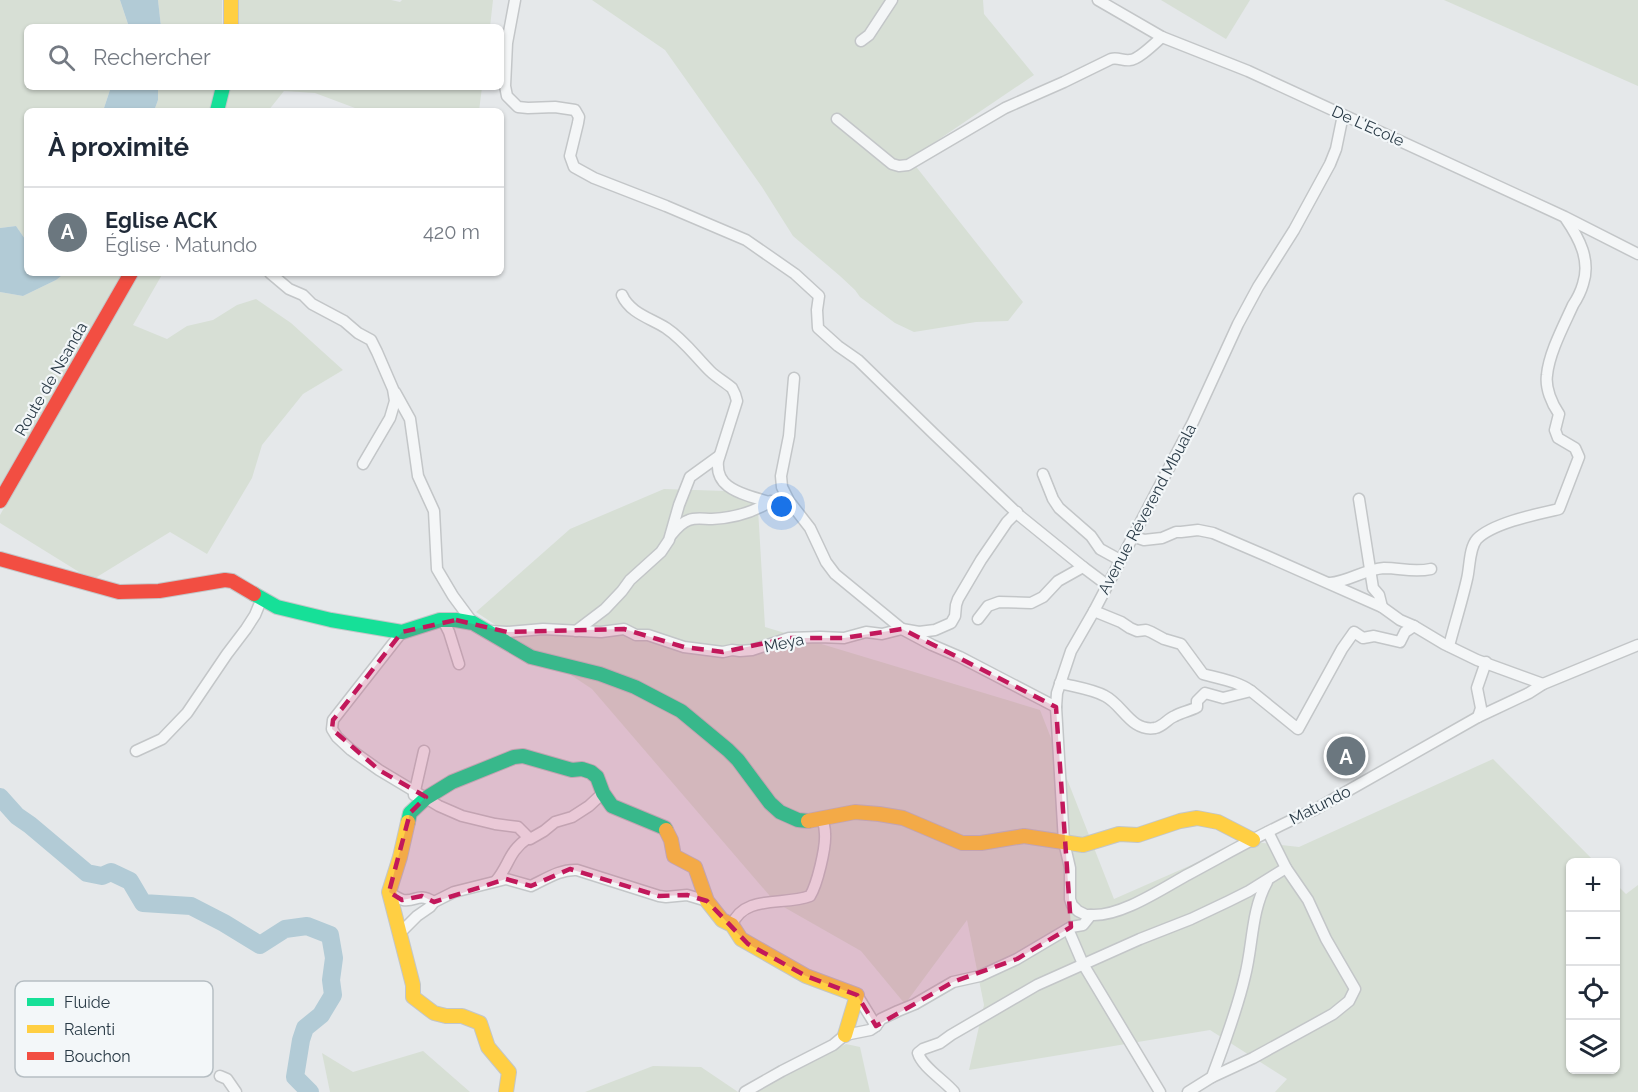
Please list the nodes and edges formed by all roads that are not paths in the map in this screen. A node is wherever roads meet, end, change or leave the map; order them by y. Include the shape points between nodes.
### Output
1 (231, 0) edge
2 (515, 0) edge
3 (892, 0) edge
4 (1098, 0) edge
5 (231, 24) edge
6 (1162, 37) junction
7 (861, 41) dead end
8 (222, 90) edge
9 (218, 108) edge
10 (1342, 115) junction
11 (837, 119) dead end
12 (1565, 217) junction
13 (1638, 254) edge
14 (129, 276) edge
15 (274, 276) edge
16 (622, 295) dead end
17 (794, 378) dead end
18 (393, 389) junction
19 (719, 456) junction
20 (363, 464) dead end
21 (1043, 474) dead end
22 (1359, 499) dead end
23 (0, 501) edge
24 (771, 501) junction
25 (798, 511) junction
26 (1017, 512) junction
27 (671, 535) junction
28 (1132, 536) junction
29 (0, 559) edge
30 (1120, 560) junction
31 (1083, 567) junction
32 (1431, 568) dead end
33 (1371, 571) junction
34 (1329, 583) junction
35 (1107, 585) junction
36 (262, 598) junction
37 (1383, 607) junction
38 (1094, 610) junction
39 (978, 619) dead end
40 (443, 620) junction
41 (473, 624) junction
42 (1414, 626) junction
43 (902, 629) junction
44 (488, 630) junction
45 (576, 631) junction
46 (402, 632) junction
47 (1638, 645) edge
48 (1449, 646) junction
49 (1486, 663) junction
50 (459, 664) dead end
51 (1060, 683) junction
52 (1543, 684) junction
53 (1251, 691) junction
54 (1056, 707) junction
55 (1478, 717) junction
56 (136, 751) dead end
57 (424, 751) dead end
58 (603, 793) junction
59 (420, 794) junction
60 (822, 820) junction
61 (1268, 832) junction
62 (528, 838) junction
63 (1253, 840) junction
64 (1064, 842) junction
65 (1286, 868) junction
66 (1268, 879) junction
67 (496, 881) junction
68 (389, 892) junction
69 (707, 901) junction
70 (434, 902) junction
71 (1072, 905) junction
72 (1091, 915) junction
73 (732, 926) junction
74 (1069, 928) junction
75 (399, 934) junction
76 (1083, 964) junction
77 (857, 995) junction
78 (876, 1026) junction
79 (845, 1035) junction
80 (220, 1076) dead end
81 (1212, 1077) junction
82 (236, 1092) edge
83 (506, 1092) edge
84 (745, 1092) edge
85 (954, 1092) edge
86 (1160, 1092) edge
87 (1188, 1092) edge

1 - 5 street
2 - 26 street via 507,43 507,96 518,107 575,110 579,117 570,156 574,166 594,178 746,240 795,274 819,296 818,328 858,360
3 - 7 street
4 - 6 street, De L'Ecole
6 - 10 street, De L'Ecole
6 - 11 street via 1135,59 1111,58 1005,108 908,165 892,164
8 - 9 street
10 - 12 street, De L'Ecole
10 - 28 street, Avenue Réverend Mbuala via 1330,164 1238,324 1193,422
12 - 13 street, De L'Ecole
12 - 48 street via 1582,245 1584,283 1557,340 1546,376 1550,398 1559,414 1555,430 1558,438 1575,448 1579,457 1559,509 1512,521 1476,540
14 - 23 street, Route de Nsanda
15 - 18 street via 371,340
16 - 19 street via 640,314 682,340 734,392 737,401
17 - 25 street via 781,476 782,487
18 - 20 street via 390,418
18 - 41 street via 410,419 418,476 434,511 437,569
19 - 24 street via 717,469 727,486
19 - 27 street via 690,477
21 - 30 street via 1059,508 1100,549
22 - 33 street
24 - 25 street
24 - 27 street via 736,515 687,520
25 - 43 street via 835,574
26 - 31 street
26 - 43 street, Meya via 976,568 958,599 951,623 919,632
27 - 45 street via 661,552 614,600
28 - 30 street, Avenue Réverend Mbuala
28 - 34 street via 1144,540 1198,530
29 - 36 street via 119,592 160,591 225,580
30 - 35 street, Avenue Réverend Mbuala
31 - 35 street
31 - 39 street via 1031,603 999,602 988,606
32 - 33 street via 1419,572 1382,568
33 - 34 street via 1340,583
33 - 37 street via 1373,588
34 - 37 street
35 - 38 street, Avenue Réverend Mbuala
36 - 46 street via 278,607 331,620
36 - 56 street via 246,629 187,713 162,738
37 - 42 street
38 - 51 street, Avenue Réverend Mbuala via 1071,651
38 - 53 street via 1137,631 1146,630 1181,644 1203,675
40 - 41 street
40 - 46 street
40 - 50 street
41 - 44 street
42 - 48 street
42 - 53 street via 1400,642 1374,636 1363,638 1354,632 1298,729
43 - 45 street, Meya via 844,638 789,638 752,650 723,652 684,647 624,629
43 - 54 street
44 - 45 street, Meya
44 - 60 street via 531,657 600,674 667,703 728,750 780,812 798,820
46 - 59 street via 333,720 332,729 351,750
47 - 52 street, Matundo
48 - 49 street
49 - 52 street
49 - 55 street via 1477,688 1481,708
51 - 53 street via 1106,696 1137,725 1150,728 1158,728 1197,707 1205,693 1222,698
51 - 54 street, Avenue Réverend Mbuala
52 - 55 street, Matundo
54 - 64 street, Avenue Réverend Mbuala
55 - 61 street, Matundo via 1323,806
57 - 59 street
58 - 59 street via 591,772 523,756
58 - 62 street via 572,817
58 - 69 street via 612,806 665,828 674,856 695,867
59 - 62 street via 462,816 518,827
59 - 68 street via 410,813
60 - 64 street via 855,812 879,814 903,818 962,843 1024,836
60 - 73 street via 825,842 810,896 752,906 740,912
61 - 63 street, Matundo
61 - 65 street
62 - 67 street via 514,850
63 - 64 street via 1215,821 1197,818 1137,835 1118,834 1091,845
63 - 72 street, Matundo via 1119,910
64 - 71 street, Avenue Réverend Mbuala
65 - 66 street
65 - 81 street via 1308,900 1355,989 1349,1001 1333,1014
66 - 76 street via 1191,919
66 - 81 street via 1255,914 1240,999
67 - 69 street via 506,879 531,886 563,870 578,870 659,896 687,895
67 - 70 street via 454,892
68 - 70 street via 402,900 424,897
68 - 75 street
69 - 73 street
70 - 75 street
71 - 72 street
71 - 74 street, Avenue Réverend Mbuala
72 - 74 street, Matundo via 1083,925
73 - 77 street via 741,939 774,959
74 - 76 street
74 - 78 street, Matundo via 1017,959 980,976 953,982 881,1019
75 - 83 street via 413,997 434,1013 462,1016 480,1023 488,1047 509,1072
76 - 85 street via 1036,985 940,1043 921,1050 918,1053 922,1062
76 - 86 street
77 - 78 street
77 - 79 street
78 - 79 street, Matundo
79 - 84 street, Matundo
80 - 82 street
81 - 87 street

